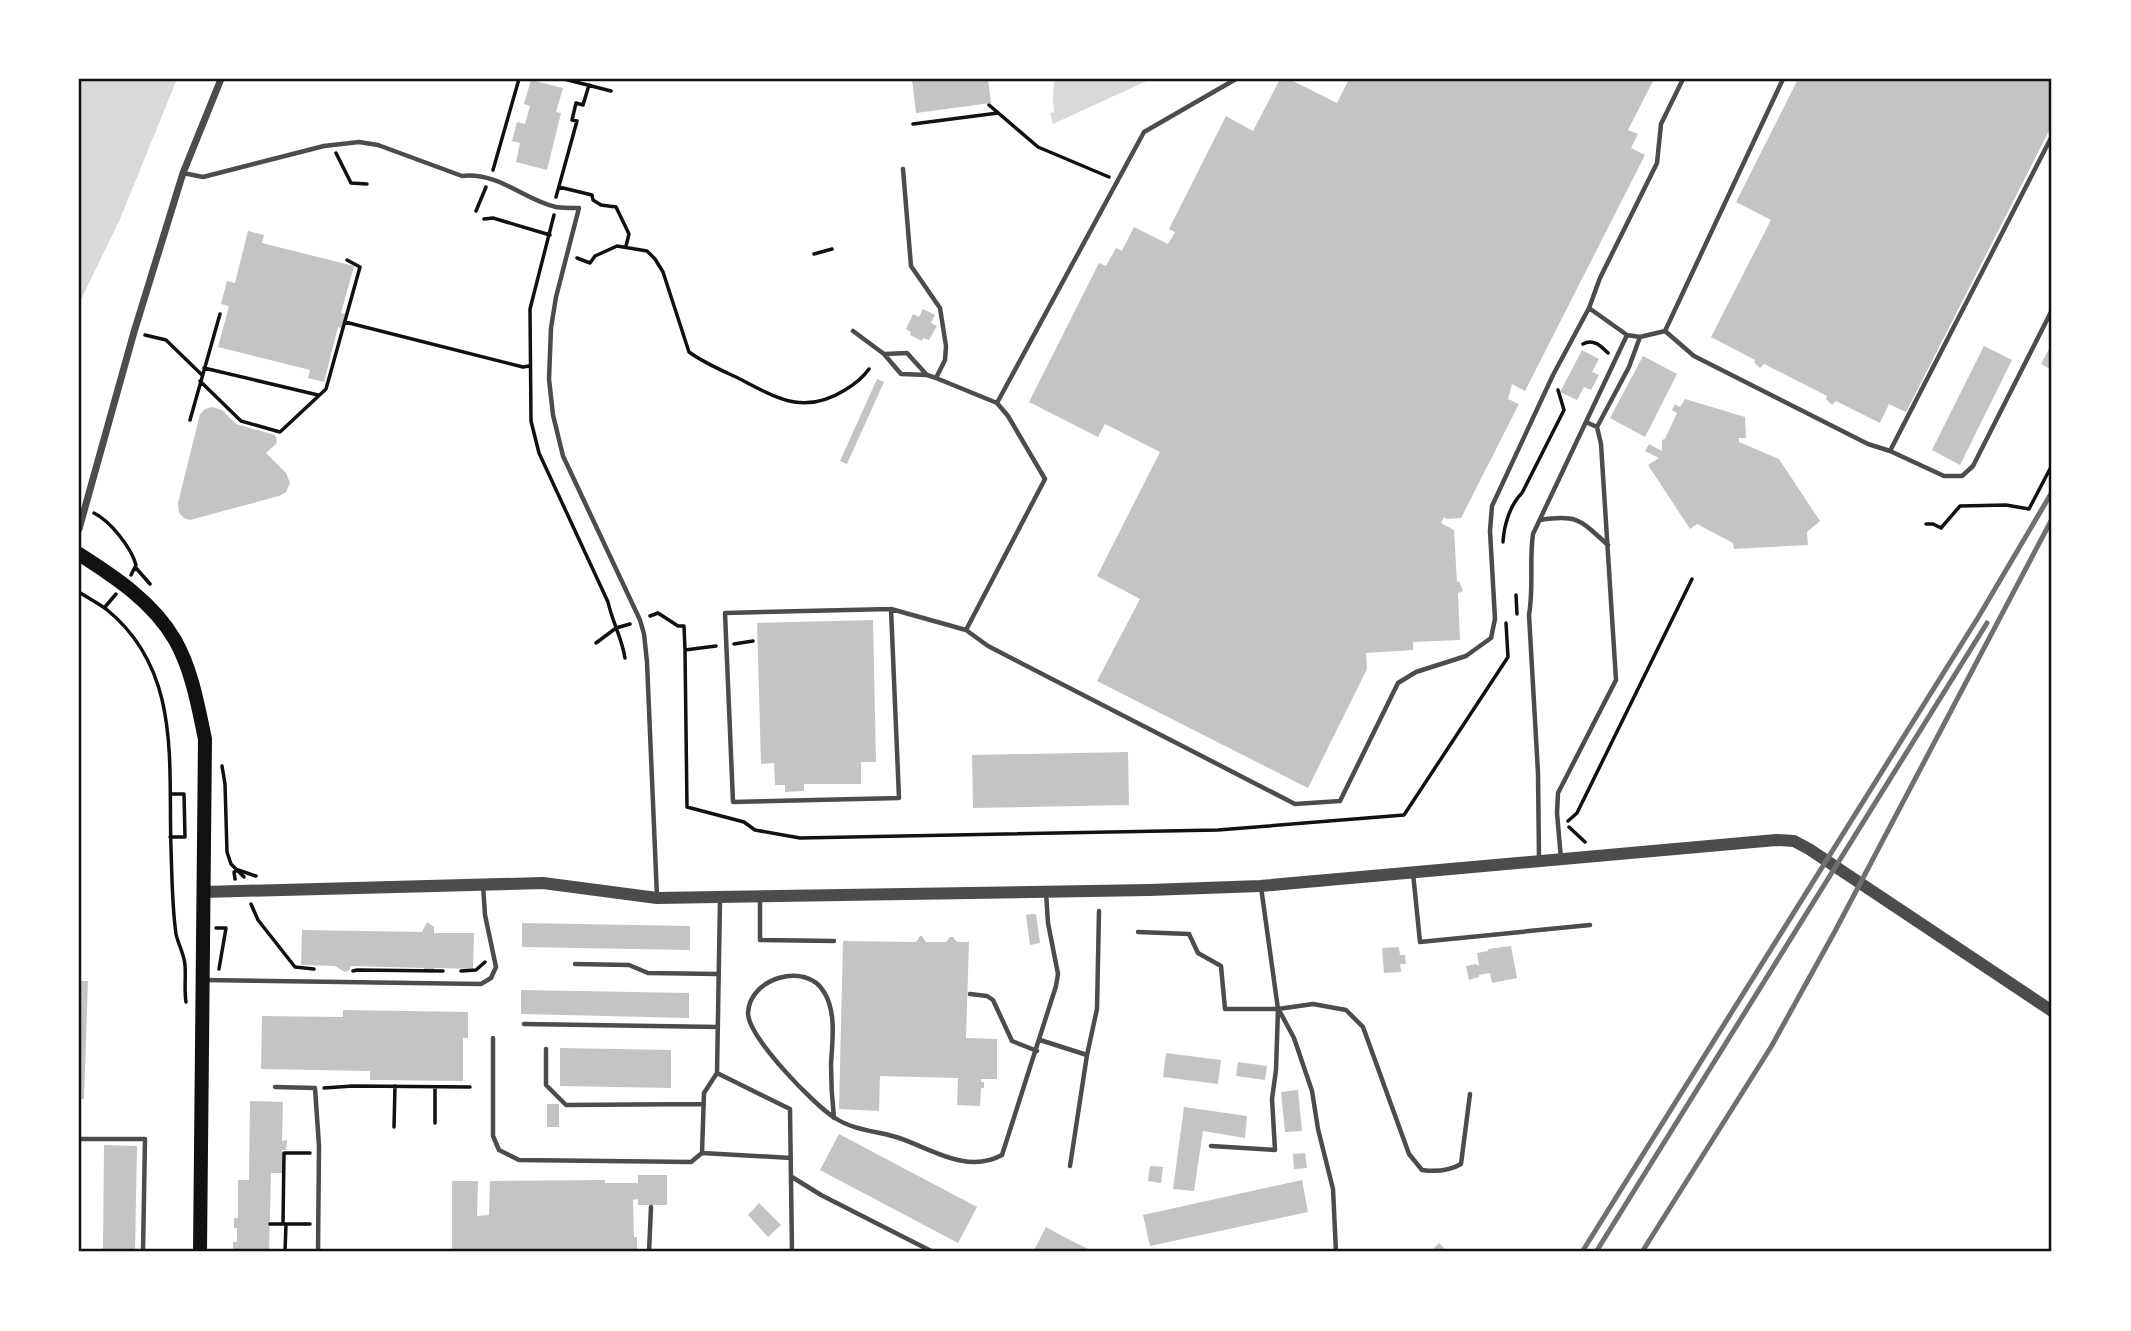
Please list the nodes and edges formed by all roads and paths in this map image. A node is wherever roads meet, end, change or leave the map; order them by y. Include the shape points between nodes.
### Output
1 (221, 79) edge
2 (519, 79) edge
3 (564, 79) edge
4 (1236, 79) edge
5 (1683, 79) edge
6 (1783, 79) edge
7 (589, 85) junction
8 (611, 91) dead end
9 (989, 105) dead end
10 (998, 113) junction
11 (913, 124) dead end
12 (2052, 136) edge
13 (331, 145) junction
14 (903, 169) dead end
15 (183, 173) junction
16 (489, 178) junction
17 (1117, 180) junction
18 (367, 184) dead end
19 (559, 187) junction
20 (555, 207) junction
21 (476, 211) dead end
22 (484, 219) dead end
23 (550, 235) junction
24 (626, 246) junction
25 (832, 249) dead end
26 (814, 254) dead end
27 (577, 258) dead end
28 (347, 260) dead end
29 (1589, 308) junction
30 (2052, 310) edge
31 (220, 314) dead end
32 (345, 322) junction
33 (853, 331) dead end
34 (1665, 331) junction
35 (146, 335) dead end
36 (1627, 335) junction
37 (1640, 337) junction
38 (1582, 344) dead end
39 (1608, 353) dead end
40 (884, 354) junction
41 (530, 366) junction
42 (204, 368) junction
43 (869, 369) dead end
44 (202, 375) junction
45 (927, 375) junction
46 (936, 377) junction
47 (1564, 379) dead end
48 (200, 381) junction
49 (319, 395) junction
50 (997, 403) junction
51 (190, 420) dead end
52 (1586, 422) junction
53 (1597, 427) junction
54 (1891, 451) junction
55 (2052, 465) edge
56 (93, 512) dead end
57 (1539, 520) junction
58 (1926, 524) dead end
59 (79, 529) edge
60 (1609, 546) junction
61 (1502, 551) dead end
62 (79, 554) edge
63 (133, 573) dead end
64 (1692, 579) dead end
65 (79, 592) edge
66 (115, 595) dead end
67 (105, 608) junction
68 (891, 609) junction
69 (1506, 617) dead end
70 (640, 620) junction
71 (617, 628) junction
72 (966, 630) junction
73 (753, 641) dead end
74 (596, 643) dead end
75 (727, 645) junction
76 (685, 650) junction
77 (625, 658) dead end
78 (170, 794) junction
79 (170, 837) junction
80 (1586, 848) dead end
81 (1561, 860) junction
82 (1539, 862) junction
83 (1413, 873) junction
84 (482, 885) junction
85 (1260, 886) junction
86 (1046, 891) junction
87 (204, 892) junction
88 (760, 897) junction
89 (657, 898) junction
90 (720, 898) junction
91 (247, 904) dead end
92 (1099, 911) dead end
93 (1590, 925) dead end
94 (1138, 932) dead end
95 (834, 942) dead end
96 (185, 963) dead end
97 (485, 963) dead end
98 (575, 964) dead end
99 (318, 970) dead end
100 (345, 974) dead end
101 (719, 974) junction
102 (203, 980) junction
103 (970, 994) dead end
104 (1278, 1009) junction
105 (2052, 1012) edge
106 (524, 1024) dead end
107 (718, 1027) junction
108 (493, 1038) dead end
109 (1040, 1040) junction
110 (546, 1049) dead end
111 (1037, 1051) junction
112 (1087, 1055) junction
113 (717, 1073) junction
114 (394, 1086) junction
115 (275, 1087) dead end
116 (435, 1087) junction
117 (470, 1087) dead end
118 (315, 1088) junction
119 (1470, 1094) dead end
120 (704, 1104) junction
121 (834, 1118) junction
122 (435, 1123) dead end
123 (394, 1127) dead end
124 (79, 1139) edge
125 (1211, 1146) dead end
126 (318, 1153) junction
127 (702, 1153) junction
128 (791, 1158) junction
129 (1070, 1166) dead end
130 (791, 1177) junction
131 (651, 1207) dead end
132 (270, 1223) dead end
133 (284, 1224) junction
134 (318, 1224) junction
135 (143, 1252) edge
136 (200, 1252) edge
137 (285, 1252) edge
138 (318, 1252) edge
139 (649, 1252) edge
140 (792, 1252) edge
141 (933, 1252) edge
142 (1336, 1252) edge

1 - 15 street
2 - 16 path
3 - 7 path
4 - 17 lane via 1144,132
5 - 29 lane via 1661,124 1657,163
6 - 34 lane
7 - 8 path
7 - 19 path via 583,105 576,103 572,120 577,121
9 - 10 path
10 - 11 path
10 - 17 path via 1038,147
12 - 54 lane
13 - 15 lane via 203,177
13 - 16 lane via 378,145 462,176
13 - 18 path via 351,183
14 - 46 lane via 911,266 940,308 946,346
15 - 59 street
16 - 20 lane
16 - 21 path
17 - 50 lane
19 - 20 path
19 - 24 path via 592,195 601,205 616,206 629,234
20 - 23 path
20 - 70 lane via 579,208 551,328 553,415 563,456
22 - 23 path
23 - 41 path via 530,309
24 - 27 path via 610,248 590,263
24 - 43 path via 646,251 660,265 689,352 776,398 800,405 821,402 862,380
25 - 26 path
28 - 32 path via 360,267
29 - 36 lane
29 - 72 lane via 1492,506 1495,619 1491,638 1466,656 1416,672 1398,683 1340,801 1295,804 988,646
30 - 54 lane via 1968,472 1944,476
31 - 42 path
32 - 41 path
32 - 49 path via 326,388
33 - 40 lane
34 - 37 lane
34 - 54 lane via 1694,355 1868,444
35 - 44 path via 166,340
36 - 37 lane
36 - 52 lane
37 - 53 lane
38 - 39 path via 1594,342
40 - 45 lane via 901,374
40 - 45 lane via 907,353
41 - 71 path via 531,421 539,453
42 - 44 path
42 - 49 path
44 - 48 path
45 - 46 lane
46 - 50 lane
47 - 61 path via 1558,392 1564,410 1509,514
48 - 49 path via 241,421 280,432
48 - 51 path
50 - 72 lane via 1045,479
52 - 53 lane
52 - 57 lane
53 - 60 lane
55 - 58 path via 2029,509 1961,506 1941,528
56 - 63 path via 104,518 132,554
57 - 60 lane via 1566,516 1579,520
57 - 82 lane via 1531,552 1529,615
60 - 81 lane via 1616,680 1558,793
62 - 87 main road via 141,598 174,639 188,672 205,739
64 - 80 path via 1577,813 1566,824 1585,841
65 - 67 path
66 - 67 path
67 - 78 path via 130,632 158,685 169,732
68 - 72 lane
68 - 75 lane via 725,613
68 - 75 lane via 899,798 733,802
69 - 76 path via 1508,657 1404,815 1218,830 800,838 755,830 744,822 687,807
70 - 71 path
70 - 76 path via 658,613 684,626
70 - 89 lane via 647,662
71 - 74 path
71 - 77 path
73 - 75 path
75 - 76 path
78 - 79 path
78 - 79 path via 184,794 185,837
79 - 96 path via 177,938
81 - 82 street
81 - 105 street via 1794,841
82 - 83 street
83 - 85 street
83 - 93 lane via 1420,942
84 - 87 street
84 - 89 street via 543,883
84 - 102 lane via 496,967 491,978 481,984
85 - 86 street
85 - 104 lane
86 - 88 street
86 - 109 lane via 1058,974
87 - 102 main road
88 - 90 street
88 - 95 lane via 760,940
89 - 90 street
90 - 101 lane
91 - 99 path via 295,967
92 - 112 lane via 1097,1009
94 - 104 lane via 1189,934 1199,953 1221,966 1225,1009
97 - 100 path via 476,970 357,970
98 - 101 lane via 629,965 648,973
101 - 107 lane
102 - 136 main road
103 - 111 lane via 993,1000 1012,1041
104 - 119 lane via 1313,1004 1346,1010 1363,1027 1409,1154 1422,1170 1434,1172 1461,1164
104 - 125 lane via 1272,1100 1275,1150
104 - 142 lane via 1294,1038 1312,1091 1333,1189
106 - 107 lane
107 - 113 lane
108 - 127 lane via 493,1136 499,1150 519,1160 588,1162 691,1163
109 - 111 lane
109 - 112 lane
110 - 120 lane via 546,1085 566,1105
111 - 121 lane via 1002,1155 991,1160 935,1154 898,1137
112 - 129 lane
113 - 120 lane via 704,1093
113 - 128 lane via 790,1109
114 - 116 path
114 - 118 path
114 - 123 path
115 - 118 lane
116 - 117 path
116 - 122 path
118 - 126 lane
120 - 127 lane
121 - 121 lane via 755,1035 748,1015 751,1001 779,977 809,978 824,991 834,1032
124 - 135 lane via 145,1139
126 - 133 path via 285,1153
126 - 134 lane
127 - 128 lane
128 - 130 lane
130 - 140 lane
130 - 141 lane
131 - 139 lane
132 - 133 path
133 - 134 path
133 - 137 path
134 - 138 lane

